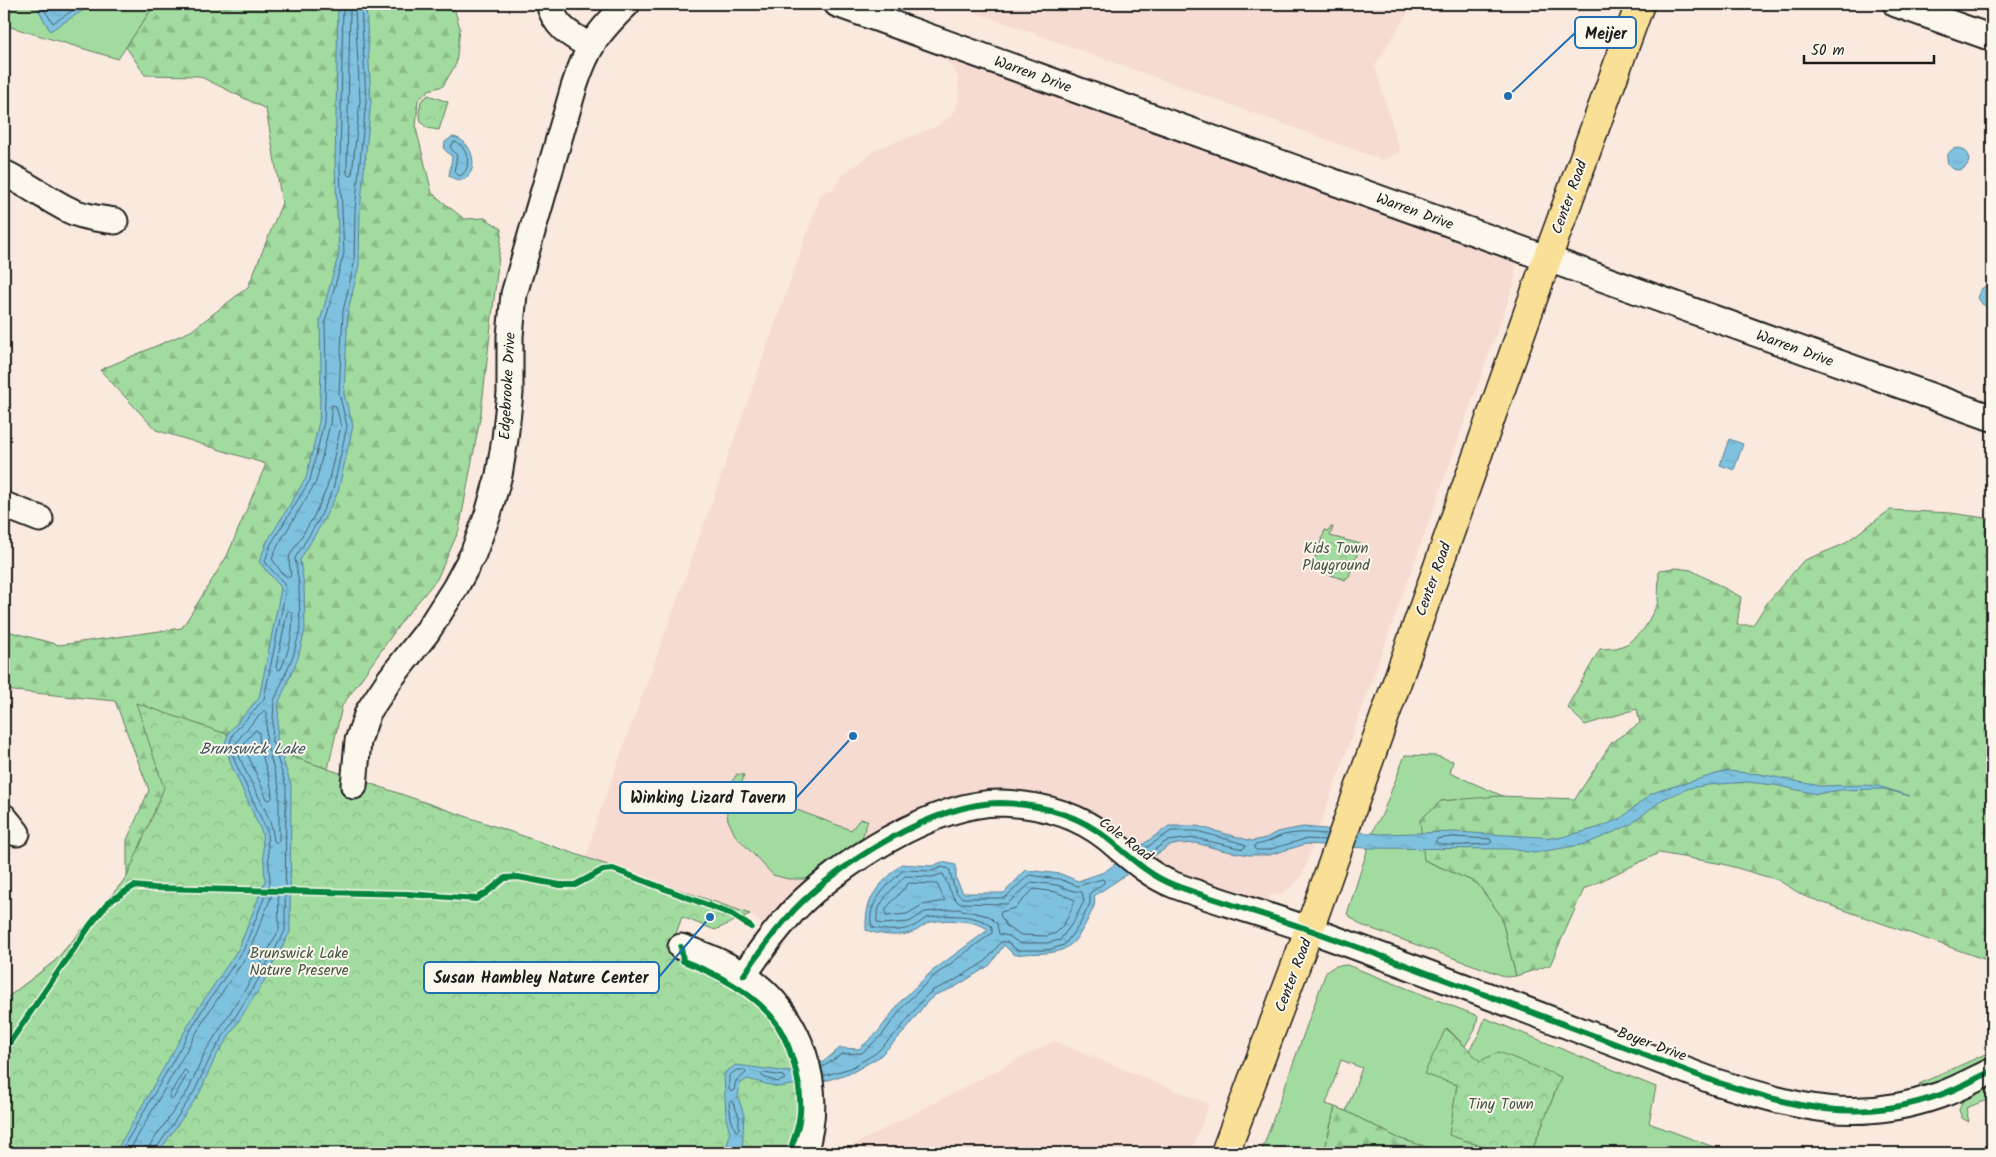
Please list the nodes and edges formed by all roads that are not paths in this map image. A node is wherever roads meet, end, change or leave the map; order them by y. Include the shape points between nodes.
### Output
1 (549, 4) edge
2 (627, 4) edge
3 (836, 4) edge
4 (1640, 4) edge
5 (1896, 4) edge
6 (1992, 38) edge
7 (590, 46) junction
8 (4, 173) edge
9 (115, 221) dead end
10 (1547, 259) junction
11 (1992, 418) edge
12 (4, 505) edge
13 (40, 519) dead end
14 (354, 786) dead end
15 (1309, 930) junction
16 (681, 947) dead end
17 (744, 975) junction
18 (1992, 1071) edge
19 (804, 1153) edge
20 (1225, 1153) edge

1 - 7 street via 559,26
2 - 7 street, Edgebrooke Drive
3 - 10 street, Warren Drive
4 - 10 main road, Center Road
5 - 6 street
7 - 14 street, Edgebrooke Drive via 574,87 514,294 505,439 488,514 473,554 455,588 368,712 357,747
8 - 9 street via 70,210
10 - 11 street, Warren Drive
10 - 15 main road, Center Road
12 - 13 street
15 - 17 street, Cole Road via 1173,885 1082,822 1055,811 1026,804 997,803 967,807 937,817 857,859 826,881 795,910
15 - 18 street, Boyer Drive via 1716,1082 1798,1106 1862,1112 1887,1108 1940,1095
15 - 20 main road, Center Road
16 - 17 street
17 - 19 street via 778,1005 795,1031 802,1050 812,1102 811,1125

